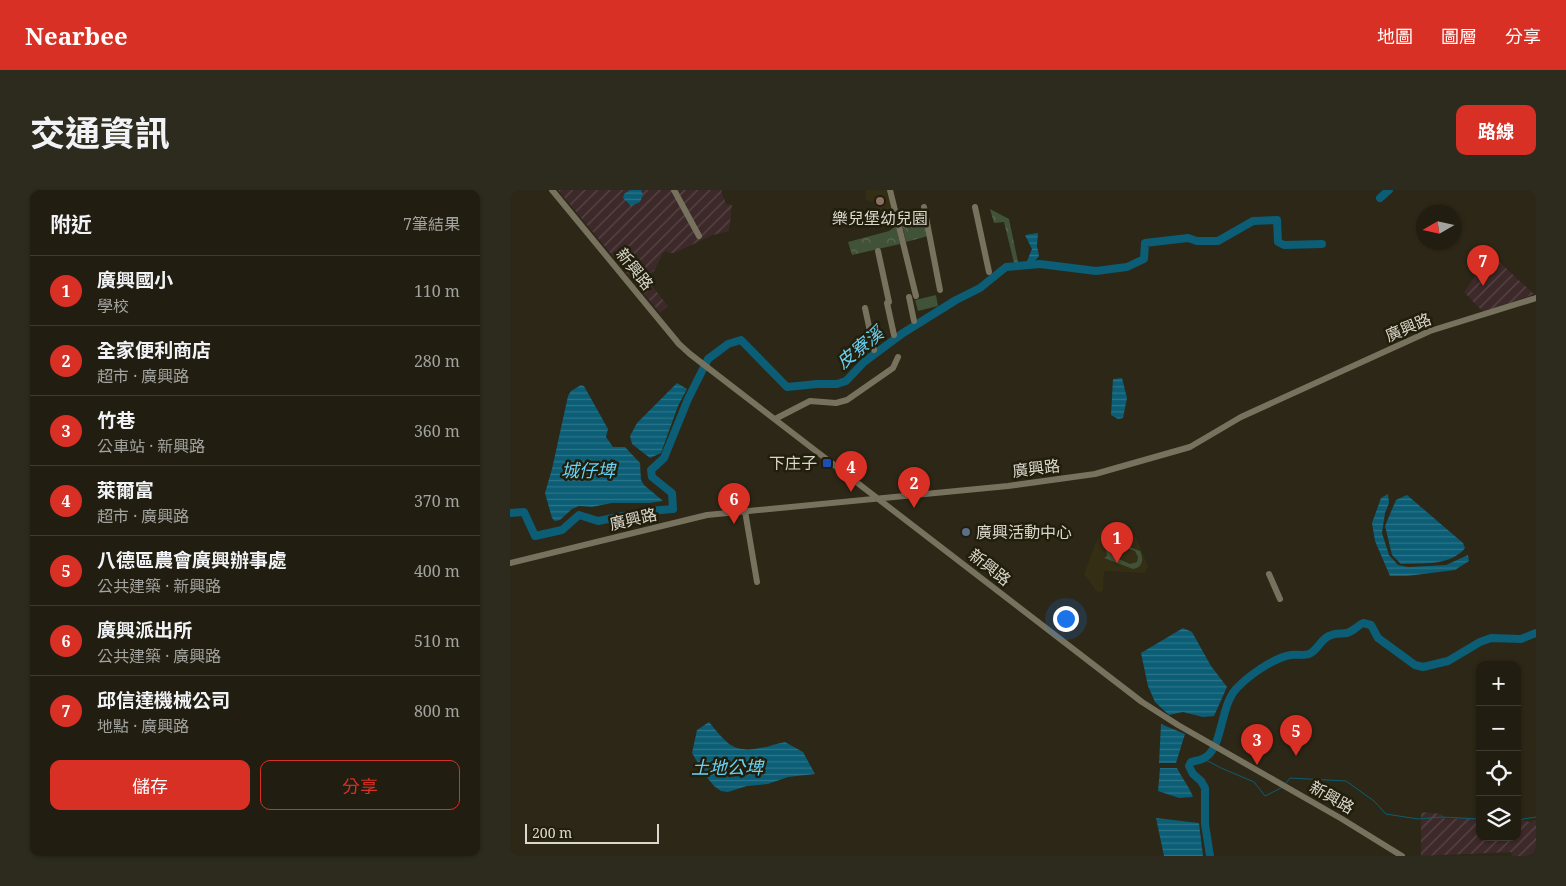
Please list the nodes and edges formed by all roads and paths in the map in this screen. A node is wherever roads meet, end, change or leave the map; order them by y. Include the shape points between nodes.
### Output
1 (552, 190) edge
2 (674, 190) edge
3 (890, 190) edge
4 (924, 207) dead end
5 (975, 207) dead end
6 (699, 236) dead end
7 (878, 251) dead end
8 (988, 272) dead end
9 (940, 290) dead end
10 (1536, 298) edge
11 (865, 308) dead end
12 (914, 321) dead end
13 (894, 335) dead end
14 (874, 350) dead end
15 (898, 357) dead end
16 (775, 419) junction
17 (877, 499) junction
18 (745, 510) junction
19 (510, 563) edge
20 (1269, 574) dead end
21 (757, 582) dead end
22 (1280, 599) dead end
23 (1402, 856) edge

1 - 16 street, 新興路 via 679,344
2 - 6 street
3 - 12 street via 913,297
4 - 9 street
5 - 8 street
7 - 13 street
10 - 17 street, 廣興路 via 1430,331 1241,417 1190,447 1094,474
11 - 14 street
15 - 16 street via 893,368 847,400 836,403 810,401
16 - 17 street, 新興路
17 - 18 street, 廣興路
17 - 23 street, 新興路 via 1142,702
18 - 19 street, 廣興路 via 707,515
18 - 21 street
20 - 22 street

